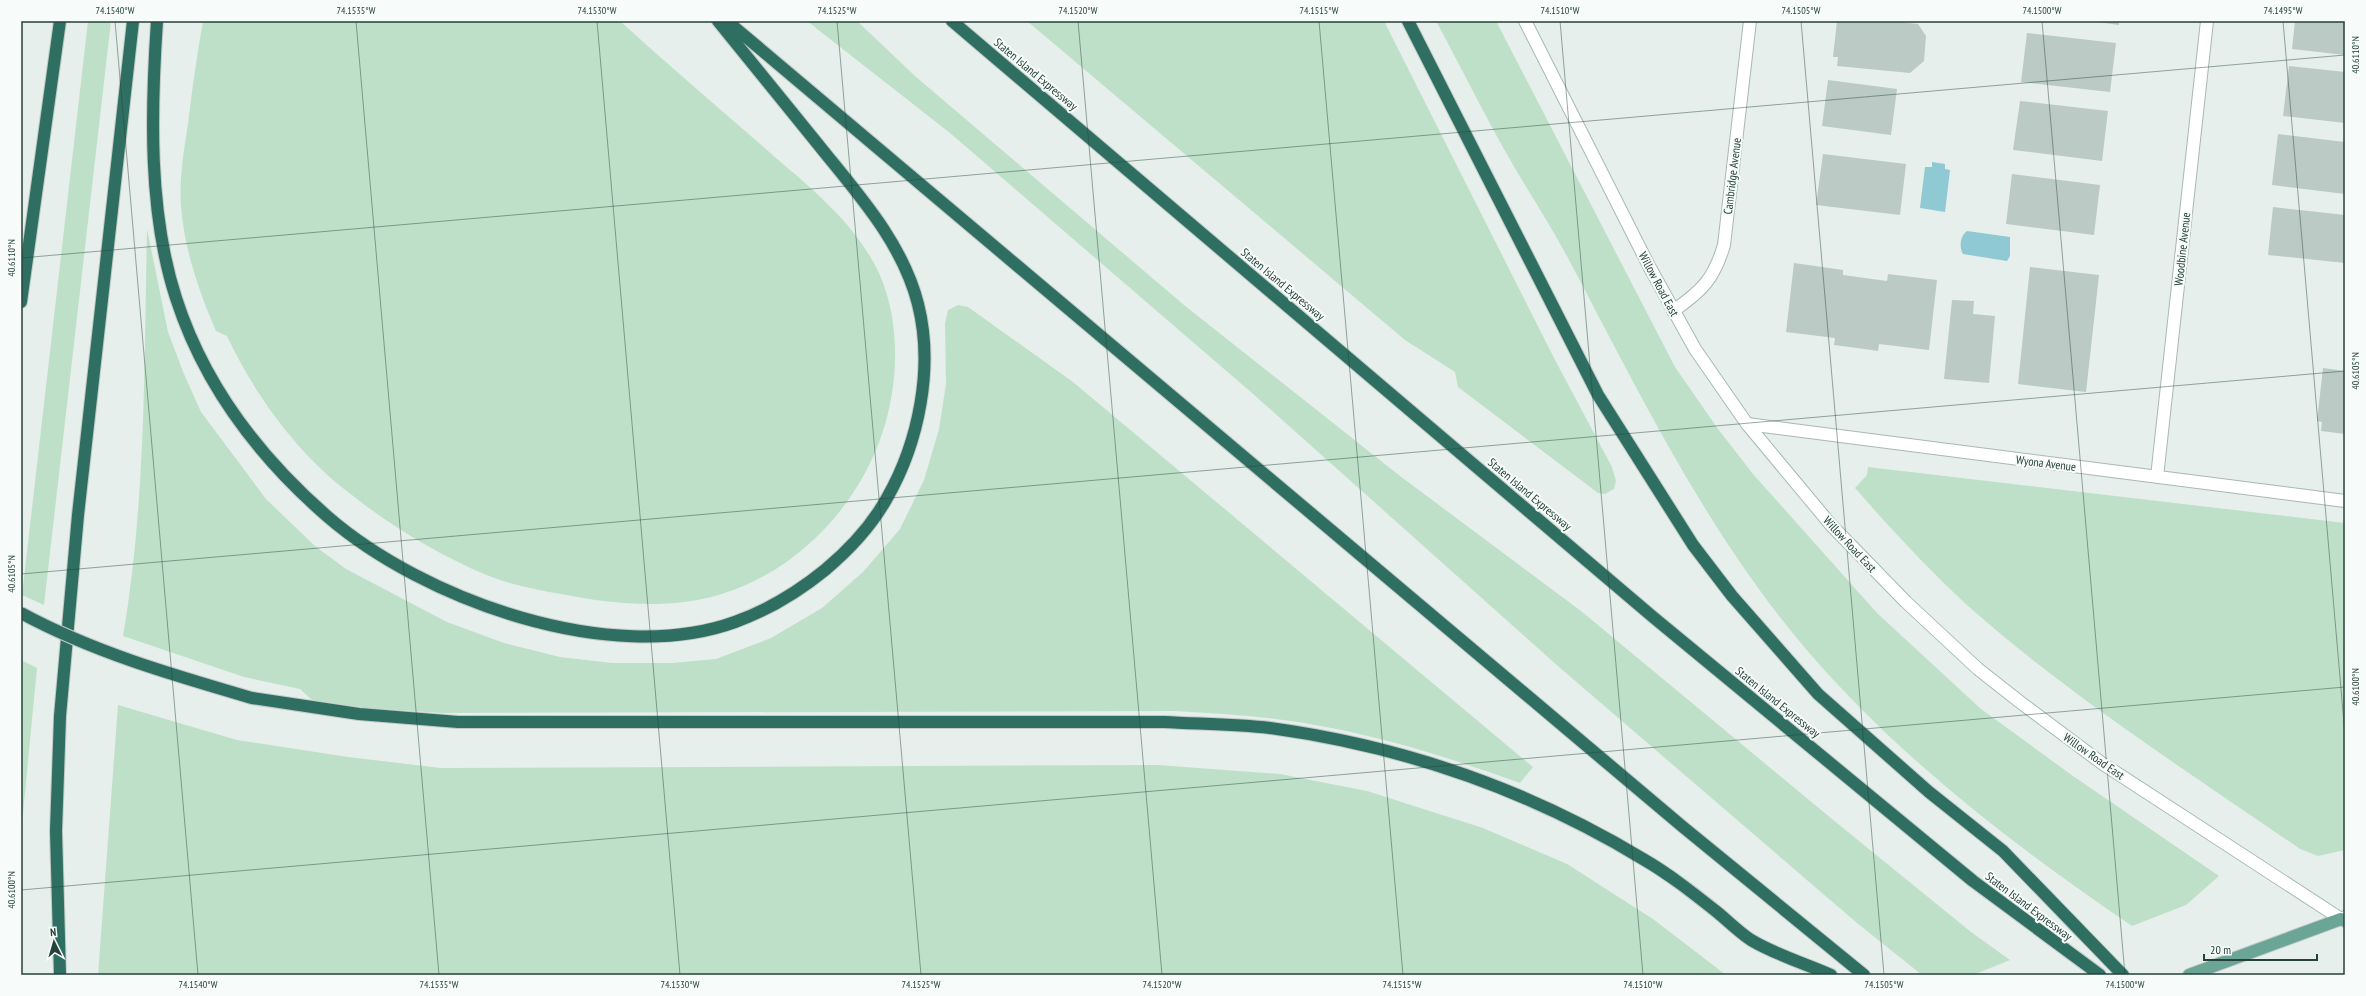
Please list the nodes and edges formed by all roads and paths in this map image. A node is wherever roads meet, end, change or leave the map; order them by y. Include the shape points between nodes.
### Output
1 (60, 21) edge
2 (133, 21) edge
3 (157, 21) edge
4 (718, 21) edge
5 (727, 21) edge
6 (952, 21) edge
7 (1408, 21) edge
8 (1525, 21) edge
9 (1750, 21) edge
10 (2207, 21) edge
11 (21, 302) edge
12 (1673, 311) junction
13 (1746, 424) junction
14 (2157, 477) junction
15 (2345, 501) edge
16 (21, 613) edge
17 (2344, 919) edge
18 (60, 975) edge
19 (1831, 975) edge
20 (1864, 975) edge
21 (2100, 975) edge
22 (2123, 975) edge
23 (2189, 975) edge

1 - 11 highway
2 - 18 highway via 78,507 60,716 56,831
3 - 4 highway via 153,83 154,145 166,264 188,331 218,391 240,425 329,518 398,564 442,588 484,606 558,627 631,636 702,631 735,622 796,593 844,554 866,531 896,482 917,421 924,359 922,330 913,288 898,252 862,198
5 - 20 highway via 1677,822
6 - 21 highway, Staten Island Expressway via 1653,617 1973,880
7 - 22 highway via 1598,395 1693,545 1732,596 1818,694 1928,792 2002,851
8 - 12 street, Willow Road East
9 - 12 street, Cambridge Avenue via 1724,245 1709,282 1695,296
10 - 14 street, Woodbine Avenue
12 - 13 street, Willow Road East via 1719,388
13 - 14 street, Wyona Avenue
13 - 17 street, Willow Road East via 1831,525 1906,602 1978,669 2103,764
14 - 15 street, Wyona Avenue
16 - 19 highway, bridge via 132,661 252,698 359,714 458,722 1133,722 1270,728 1436,764 1540,804 1644,859 1694,894 1751,940
17 - 23 main road

